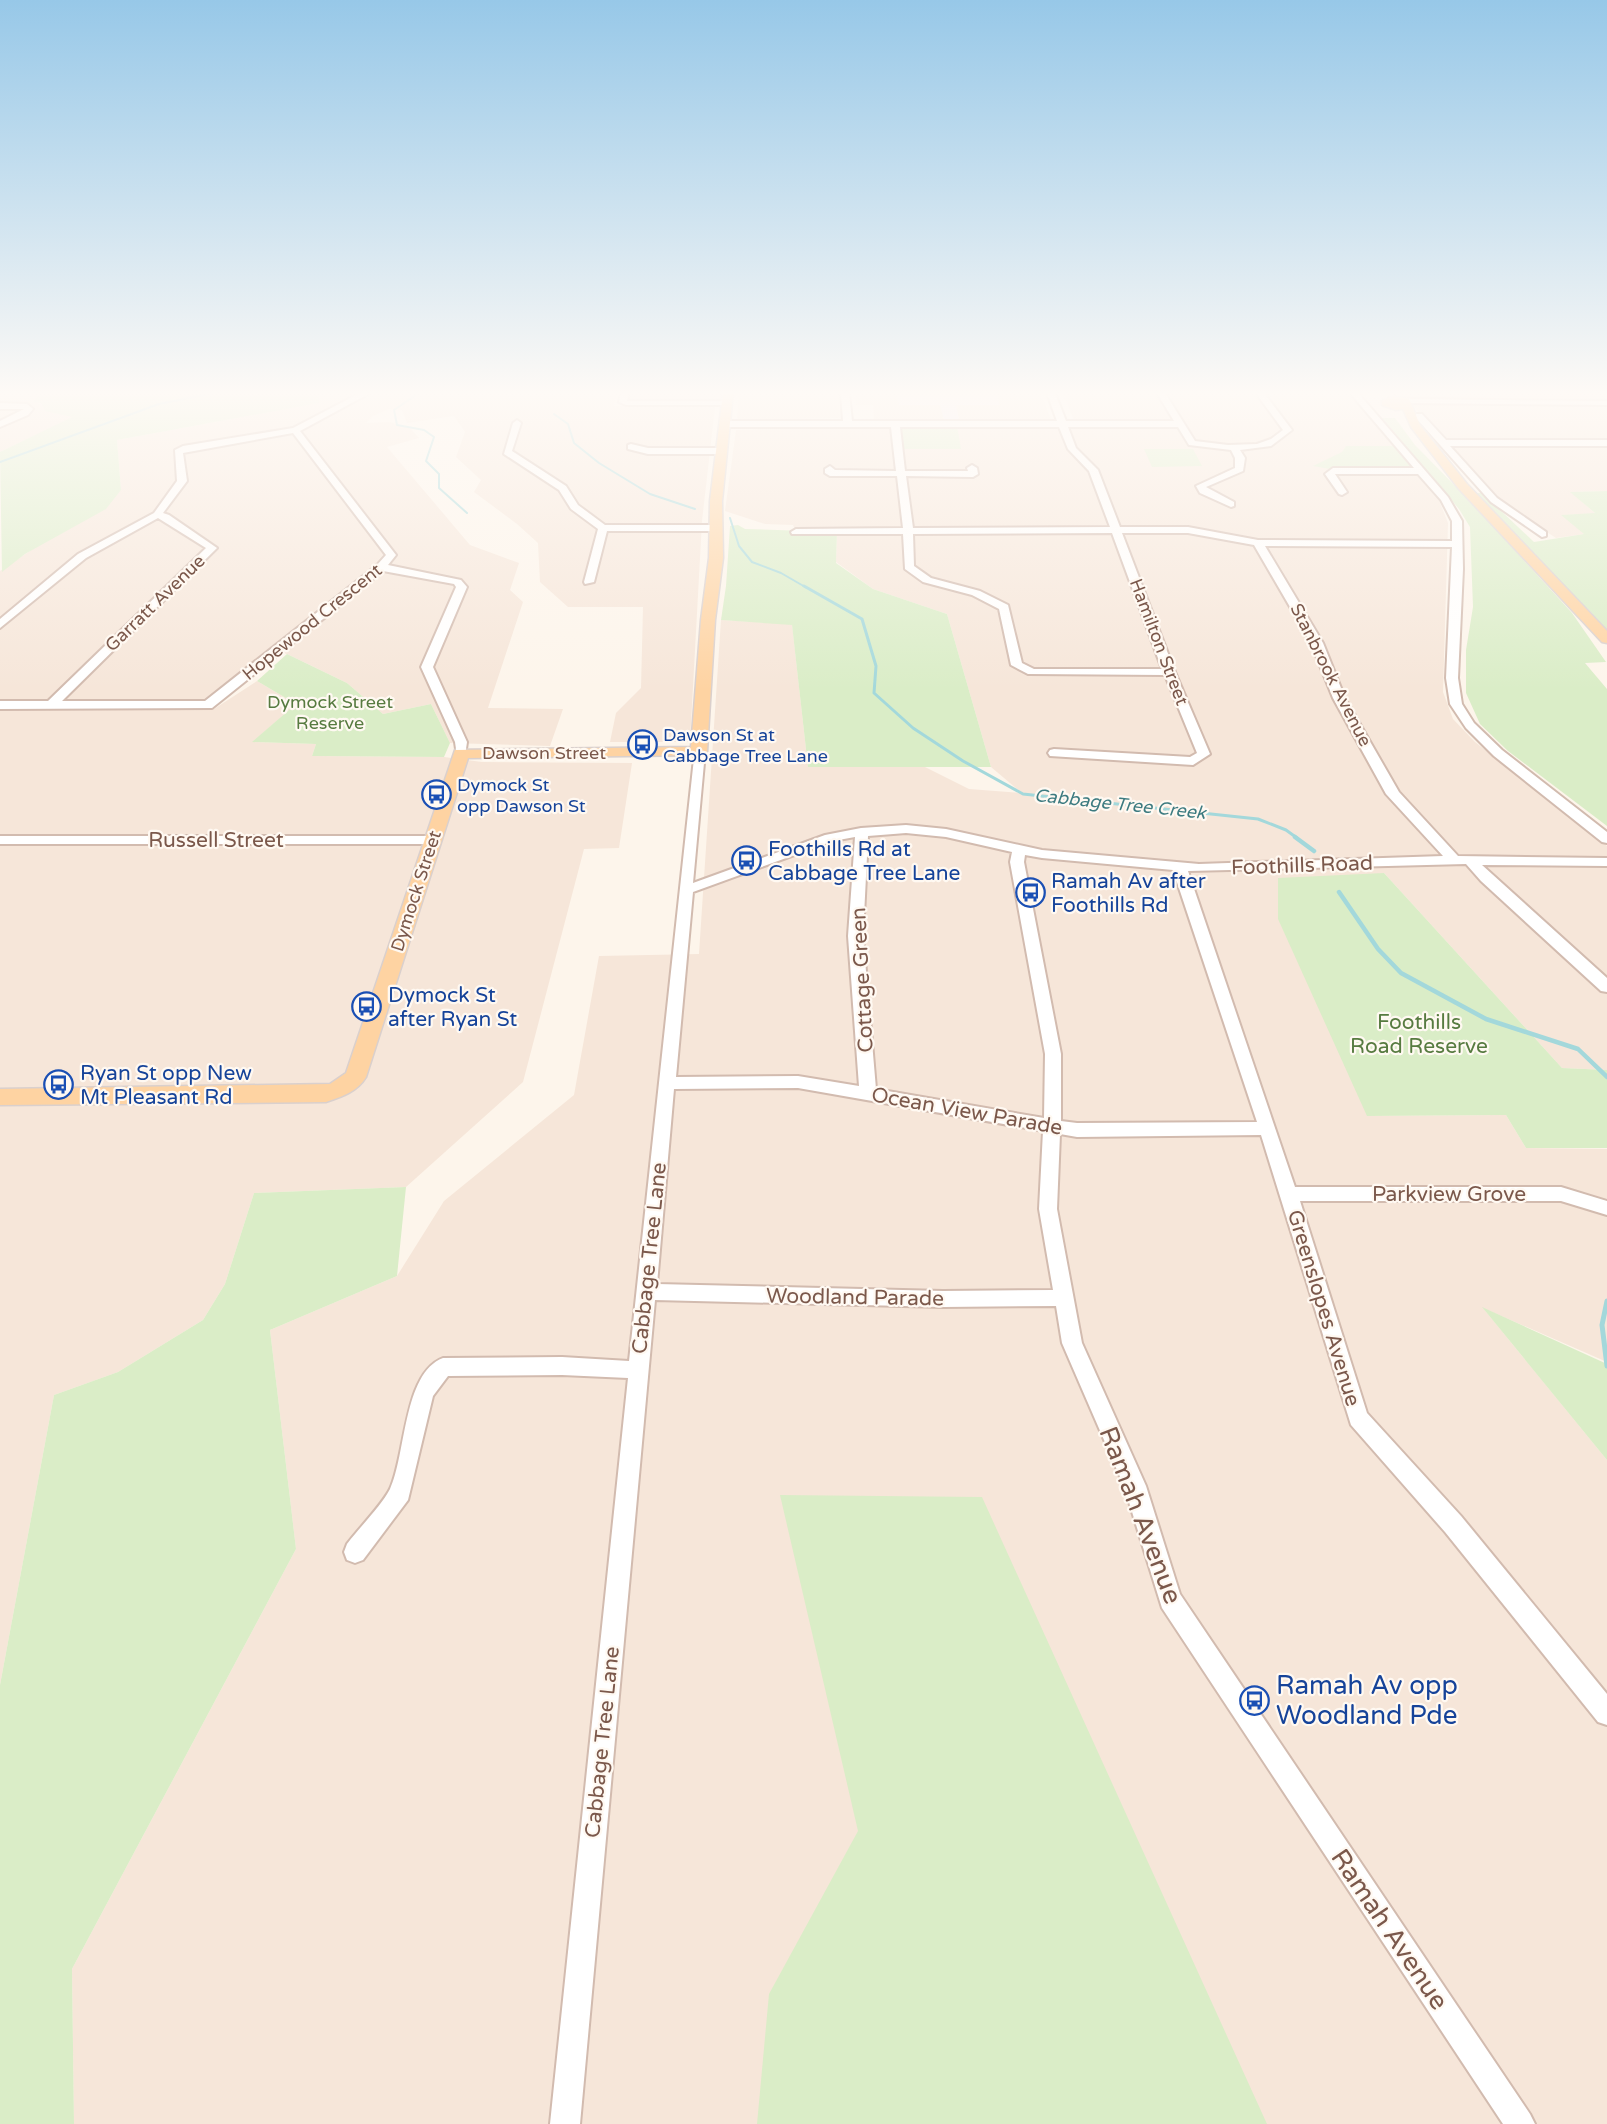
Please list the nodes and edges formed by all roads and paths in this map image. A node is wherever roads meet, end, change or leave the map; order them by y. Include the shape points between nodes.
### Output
1 (174, 492) edge
2 (343, 492) edge
3 (565, 492) edge
4 (717, 492) edge
5 (903, 492) edge
6 (1101, 492) edge
7 (1205, 492) edge
8 (1439, 492) edge
9 (1470, 492) edge
10 (1488, 492) edge
11 (1232, 504) dead end
12 (157, 515) junction
13 (603, 528) junction
14 (716, 528) junction
15 (1116, 530) junction
16 (908, 531) junction
17 (796, 532) dead end
18 (1542, 534) dead end
19 (1258, 543) junction
20 (1457, 544) junction
21 (381, 567) junction
22 (589, 582) dead end
23 (1567, 599) junction
24 (0, 625) edge
25 (1607, 639) edge
26 (1607, 653) edge
27 (1169, 672) junction
28 (0, 705) edge
29 (51, 705) junction
30 (699, 752) junction
31 (461, 753) junction
32 (1054, 753) dead end
33 (861, 832) junction
34 (1607, 839) edge
35 (0, 840) edge
36 (432, 840) junction
37 (1019, 850) junction
38 (1454, 860) junction
39 (1471, 861) junction
40 (1607, 862) edge
41 (1179, 867) junction
42 (687, 889) junction
43 (1607, 987) edge
44 (666, 1083) junction
45 (868, 1094) junction
46 (0, 1097) edge
47 (1052, 1127) junction
48 (1268, 1128) junction
49 (1288, 1194) junction
50 (1607, 1208) edge
51 (646, 1292) junction
52 (1064, 1298) junction
53 (638, 1370) junction
54 (355, 1552) dead end
55 (1607, 1713) edge
56 (565, 2124) edge
57 (1520, 2124) edge

1 - 12 street
2 - 21 street, Hopewood Crescent via 392,555
3 - 13 street via 574,507
4 - 14 main road, Cabbage Tree Lane
5 - 16 street
6 - 15 street, Hamilton Street
7 - 11 street
8 - 20 street via 1457,522
9 - 23 main road
10 - 18 street
12 - 24 street via 82,556
12 - 29 street, Garratt Avenue via 166,516 212,548
13 - 14 street
13 - 22 street
14 - 30 main road, Cabbage Tree Lane
15 - 16 street
15 - 19 street via 1188,530
15 - 27 street, Hamilton Street
16 - 17 street
16 - 27 street via 909,567 927,580 976,593 1005,606 1017,665 1032,672
19 - 20 street
19 - 38 street, Stanbrook Avenue via 1317,643 1339,698 1393,794
20 - 34 street via 1452,678 1456,704 1470,725 1498,753
21 - 29 street, Hopewood Crescent via 208,705
21 - 31 street via 462,586 427,667 461,742
23 - 25 main road
23 - 26 main road
27 - 32 street, Hamilton Street via 1204,754 1193,761
28 - 29 street, Hopewood Crescent
30 - 31 main road, Dawson Street
30 - 42 street, Cabbage Tree Lane
31 - 36 main road, Dymock Street
33 - 37 street, Foothills Road via 929,830
33 - 42 street, Foothills Road via 830,838
33 - 45 street, Cottage Green via 864,851 856,914
35 - 36 street, Russell Street
36 - 46 main road, Dymock Street via 355,1077 338,1090 326,1094
37 - 41 street, Foothills Road
37 - 47 street, Ramah Avenue via 1017,862 1053,1053
38 - 39 street, Foothills Road
38 - 41 street, Foothills Road
39 - 40 street, Foothills Road
39 - 43 street
41 - 48 street, Greenslopes Avenue
42 - 44 street, Cabbage Tree Lane
44 - 45 street, Ocean View Parade via 798,1082
44 - 51 street, Cabbage Tree Lane
45 - 47 street, Ocean View Parade
47 - 48 street, Ocean View Parade
47 - 52 street, Ramah Avenue via 1048,1209
48 - 49 street, Greenslopes Avenue
49 - 50 street, Parkview Grove via 1561,1194
49 - 55 street, Greenslopes Avenue via 1358,1418 1453,1524
51 - 52 street, Woodland Parade
51 - 53 street, Cabbage Tree Lane
52 - 57 street, Ramah Avenue via 1072,1343 1135,1486 1170,1600
53 - 54 street via 443,1367 424,1393 400,1493
53 - 56 street, Cabbage Tree Lane

